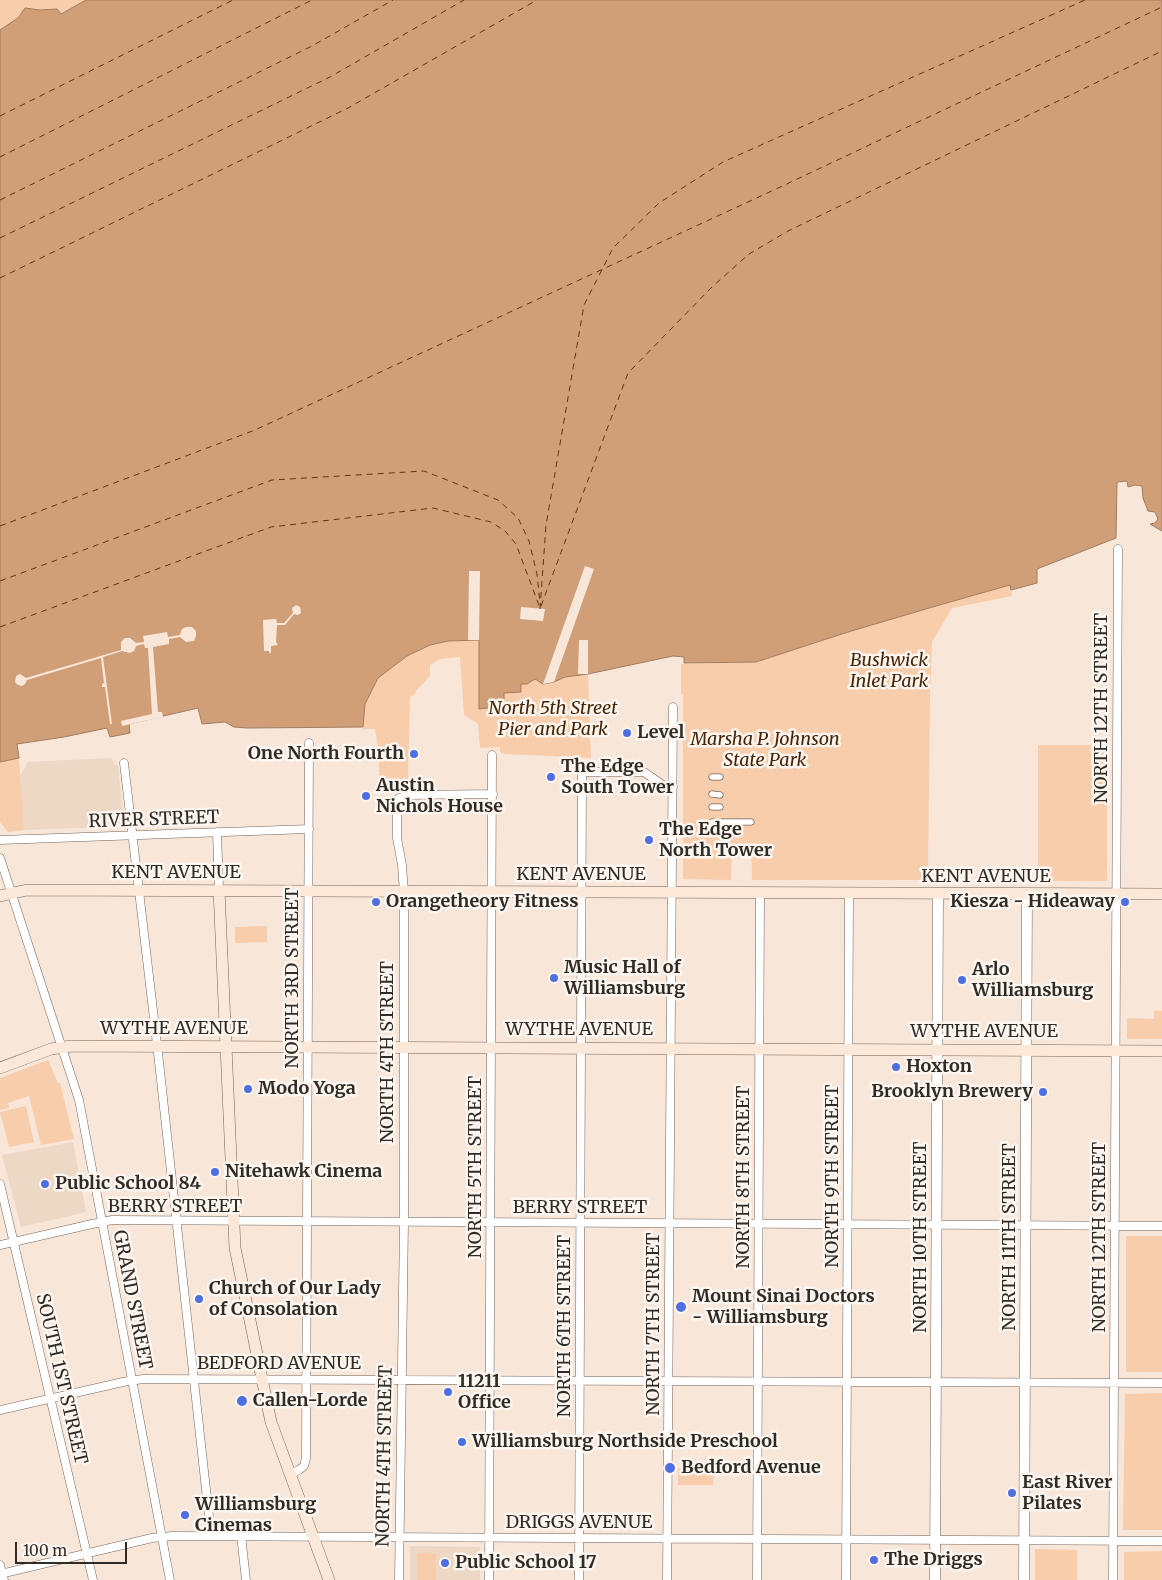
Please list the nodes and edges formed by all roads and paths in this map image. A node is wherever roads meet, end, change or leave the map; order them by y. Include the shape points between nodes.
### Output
1 (1118, 549) dead end
2 (673, 707) dead end
3 (309, 743) dead end
4 (492, 755) dead end
5 (124, 763) dead end
6 (712, 777) dead end
7 (720, 777) dead end
8 (673, 787) junction
9 (493, 794) junction
10 (712, 794) dead end
11 (720, 795) dead end
12 (712, 807) dead end
13 (720, 807) dead end
14 (712, 822) dead end
15 (751, 822) dead end
16 (309, 829) junction
17 (217, 832) junction
18 (133, 835) junction
19 (0, 840) edge
20 (0, 858) edge
21 (219, 890) junction
22 (140, 891) junction
23 (308, 892) junction
24 (404, 892) junction
25 (492, 892) junction
26 (582, 892) junction
27 (672, 892) junction
28 (760, 893) junction
29 (849, 893) junction
30 (6, 894) edge
31 (938, 894) junction
32 (1027, 894) junction
33 (1116, 894) junction
34 (1162, 894) edge
35 (158, 1046) junction
36 (226, 1046) junction
37 (308, 1047) junction
38 (404, 1047) junction
39 (492, 1047) junction
40 (62, 1048) junction
41 (581, 1048) junction
42 (670, 1048) junction
43 (760, 1048) junction
44 (849, 1049) junction
45 (938, 1050) junction
46 (1026, 1050) junction
47 (1116, 1050) junction
48 (1162, 1051) edge
49 (0, 1068) edge
50 (0, 1184) edge
51 (177, 1221) junction
52 (233, 1221) junction
53 (102, 1222) junction
54 (307, 1222) junction
55 (404, 1222) junction
56 (491, 1222) junction
57 (580, 1223) junction
58 (670, 1223) junction
59 (759, 1223) junction
60 (848, 1224) junction
61 (937, 1224) junction
62 (1026, 1225) junction
63 (1115, 1225) junction
64 (1162, 1226) edge
65 (13, 1242) junction
66 (0, 1245) edge
67 (194, 1379) junction
68 (261, 1379) junction
69 (306, 1380) junction
70 (402, 1380) junction
71 (490, 1380) junction
72 (579, 1380) junction
73 (132, 1381) junction
74 (669, 1381) junction
75 (758, 1381) junction
76 (847, 1382) junction
77 (936, 1382) junction
78 (1026, 1382) junction
79 (1115, 1383) junction
80 (1162, 1383) edge
81 (50, 1398) junction
82 (0, 1410) edge
83 (290, 1474) junction
84 (211, 1535) junction
85 (241, 1535) junction
86 (399, 1536) junction
87 (161, 1537) junction
88 (313, 1537) junction
89 (489, 1538) junction
90 (579, 1538) junction
91 (668, 1539) junction
92 (757, 1539) junction
93 (846, 1539) junction
94 (936, 1540) junction
95 (1025, 1540) junction
96 (1114, 1541) junction
97 (1162, 1541) edge
98 (87, 1554) junction
99 (0, 1565) edge
100 (2, 1576) edge
101 (93, 1580) edge
102 (170, 1580) edge
103 (246, 1580) edge
104 (329, 1580) edge
105 (399, 1580) edge
106 (489, 1580) edge
107 (579, 1580) edge
108 (667, 1580) edge
109 (757, 1580) edge
110 (846, 1580) edge
111 (935, 1580) edge
112 (1024, 1580) edge
113 (1113, 1580) edge

1 - 33 street, NORTH 12TH STREET
2 - 8 street, NORTH 7TH STREET
3 - 16 street, NORTH 3RD STREET
4 - 9 street, NORTH 5TH STREET
5 - 18 street
6 - 7 street
8 - 26 street, NORTH 6TH STREET via 644,772 582,772
8 - 27 street, NORTH 7TH STREET
9 - 24 street, NORTH 4TH STREET via 413,794 400,798 397,838
9 - 25 street, NORTH 5TH STREET
10 - 11 street
12 - 13 street
14 - 15 street
16 - 17 street, RIVER STREET
16 - 23 street, NORTH 3RD STREET
17 - 18 street, RIVER STREET
17 - 21 street
18 - 19 street, RIVER STREET
18 - 22 street
20 - 30 street, GRAND STREET
21 - 22 main road, KENT AVENUE
21 - 23 main road, KENT AVENUE
21 - 36 main road
22 - 30 main road, KENT AVENUE via 27,890
22 - 35 street
23 - 24 main road, KENT AVENUE
23 - 37 street, NORTH 3RD STREET
24 - 25 main road, KENT AVENUE
24 - 38 street, NORTH 4TH STREET
25 - 26 main road, KENT AVENUE
25 - 39 street, NORTH 5TH STREET
26 - 27 main road, KENT AVENUE
26 - 41 street, NORTH 6TH STREET
27 - 28 main road, KENT AVENUE
27 - 42 street, NORTH 7TH STREET
28 - 29 main road, KENT AVENUE
28 - 43 street, NORTH 8TH STREET
29 - 31 main road, KENT AVENUE
29 - 44 street, NORTH 9TH STREET
30 - 40 street, GRAND STREET
31 - 32 main road, KENT AVENUE
31 - 45 street, NORTH 10TH STREET
32 - 33 main road, KENT AVENUE
32 - 46 street, NORTH 11TH STREET
33 - 34 main road, KENT AVENUE
33 - 47 street, NORTH 12TH STREET
35 - 36 main road, WYTHE AVENUE
35 - 40 main road, WYTHE AVENUE
35 - 51 street
36 - 37 main road, WYTHE AVENUE
36 - 52 main road
37 - 38 main road, WYTHE AVENUE
37 - 54 street, NORTH 3RD STREET
38 - 39 main road, WYTHE AVENUE
38 - 55 street, NORTH 4TH STREET
39 - 41 main road, WYTHE AVENUE
39 - 56 street, NORTH 5TH STREET
40 - 49 main road, WYTHE AVENUE
40 - 53 street, GRAND STREET via 79,1100
41 - 42 main road, WYTHE AVENUE
41 - 57 street, NORTH 6TH STREET
42 - 43 main road, WYTHE AVENUE
42 - 58 street, NORTH 7TH STREET
43 - 44 main road, WYTHE AVENUE
43 - 59 street, NORTH 8TH STREET
44 - 45 main road, WYTHE AVENUE
44 - 60 street, NORTH 9TH STREET
45 - 46 main road, WYTHE AVENUE
45 - 61 street, NORTH 10TH STREET
46 - 47 main road, WYTHE AVENUE
46 - 62 street, NORTH 11TH STREET
47 - 48 main road, WYTHE AVENUE
47 - 63 street, NORTH 12TH STREET
50 - 65 street, SOUTH 1ST STREET
51 - 52 street, BERRY STREET
51 - 53 street, BERRY STREET
51 - 67 street
52 - 54 street, BERRY STREET
52 - 68 main road via 235,1248
53 - 65 street, BERRY STREET
53 - 73 street, GRAND STREET
54 - 55 street, BERRY STREET
54 - 69 street, NORTH 3RD STREET
55 - 56 street, BERRY STREET
55 - 70 street, NORTH 4TH STREET
56 - 57 street, BERRY STREET
56 - 71 street, NORTH 5TH STREET
57 - 58 street, BERRY STREET
57 - 72 street, NORTH 6TH STREET
58 - 59 street, BERRY STREET
58 - 74 street, NORTH 7TH STREET
59 - 60 street, BERRY STREET
59 - 75 street, NORTH 8TH STREET
60 - 61 street, BERRY STREET
60 - 76 street, NORTH 9TH STREET
61 - 62 street, BERRY STREET
61 - 77 street, NORTH 10TH STREET
62 - 63 street, BERRY STREET
62 - 78 street, NORTH 11TH STREET
63 - 64 street, BERRY STREET
63 - 79 street, NORTH 12TH STREET
65 - 66 street, BERRY STREET
65 - 81 street, SOUTH 1ST STREET
67 - 68 street, BEDFORD AVENUE
67 - 73 street, BEDFORD AVENUE
67 - 84 street
68 - 69 street, BEDFORD AVENUE
68 - 83 main road via 271,1422
69 - 70 street, BEDFORD AVENUE
69 - 83 street, NORTH 3RD STREET via 306,1458 304,1466
70 - 71 street, BEDFORD AVENUE
70 - 86 street, NORTH 4TH STREET
71 - 72 street, BEDFORD AVENUE
71 - 89 street, NORTH 5TH STREET
72 - 74 street, BEDFORD AVENUE
72 - 90 street, NORTH 6TH STREET
73 - 81 street, BEDFORD AVENUE
73 - 87 street, GRAND STREET
74 - 75 street, BEDFORD AVENUE
74 - 91 street, NORTH 7TH STREET
75 - 76 street, BEDFORD AVENUE
75 - 92 street, NORTH 8TH STREET
76 - 77 street, BEDFORD AVENUE
76 - 93 street, NORTH 9TH STREET
77 - 78 street, BEDFORD AVENUE
77 - 94 street, NORTH 10TH STREET
78 - 79 street, BEDFORD AVENUE
78 - 95 street, NORTH 11TH STREET
79 - 80 street, BEDFORD AVENUE
79 - 96 street, NORTH 12TH STREET
81 - 82 street, BEDFORD AVENUE
81 - 98 street, SOUTH 1ST STREET
83 - 88 main road
84 - 85 street, DRIGGS AVENUE
84 - 87 street, DRIGGS AVENUE
85 - 88 street, DRIGGS AVENUE
85 - 103 street
86 - 88 street, DRIGGS AVENUE
86 - 89 street, DRIGGS AVENUE
86 - 105 street, NORTH 4TH STREET
87 - 98 street, DRIGGS AVENUE
87 - 102 street, GRAND STREET
88 - 104 main road
89 - 90 street, DRIGGS AVENUE
89 - 106 street, NORTH 5TH STREET
90 - 91 street, DRIGGS AVENUE
90 - 107 street, NORTH 6TH STREET
91 - 92 street, DRIGGS AVENUE
91 - 108 street, NORTH 7TH STREET
92 - 93 street, DRIGGS AVENUE
92 - 109 street, NORTH 8TH STREET
93 - 94 street, DRIGGS AVENUE
93 - 110 street, NORTH 9TH STREET
94 - 95 street, DRIGGS AVENUE
94 - 111 street, NORTH 10TH STREET
95 - 96 street, DRIGGS AVENUE
95 - 112 street, NORTH 11TH STREET
96 - 97 street, DRIGGS AVENUE
96 - 113 street, NORTH 12TH STREET
98 - 100 street, DRIGGS AVENUE
98 - 101 street, SOUTH 1ST STREET
99 - 100 street

